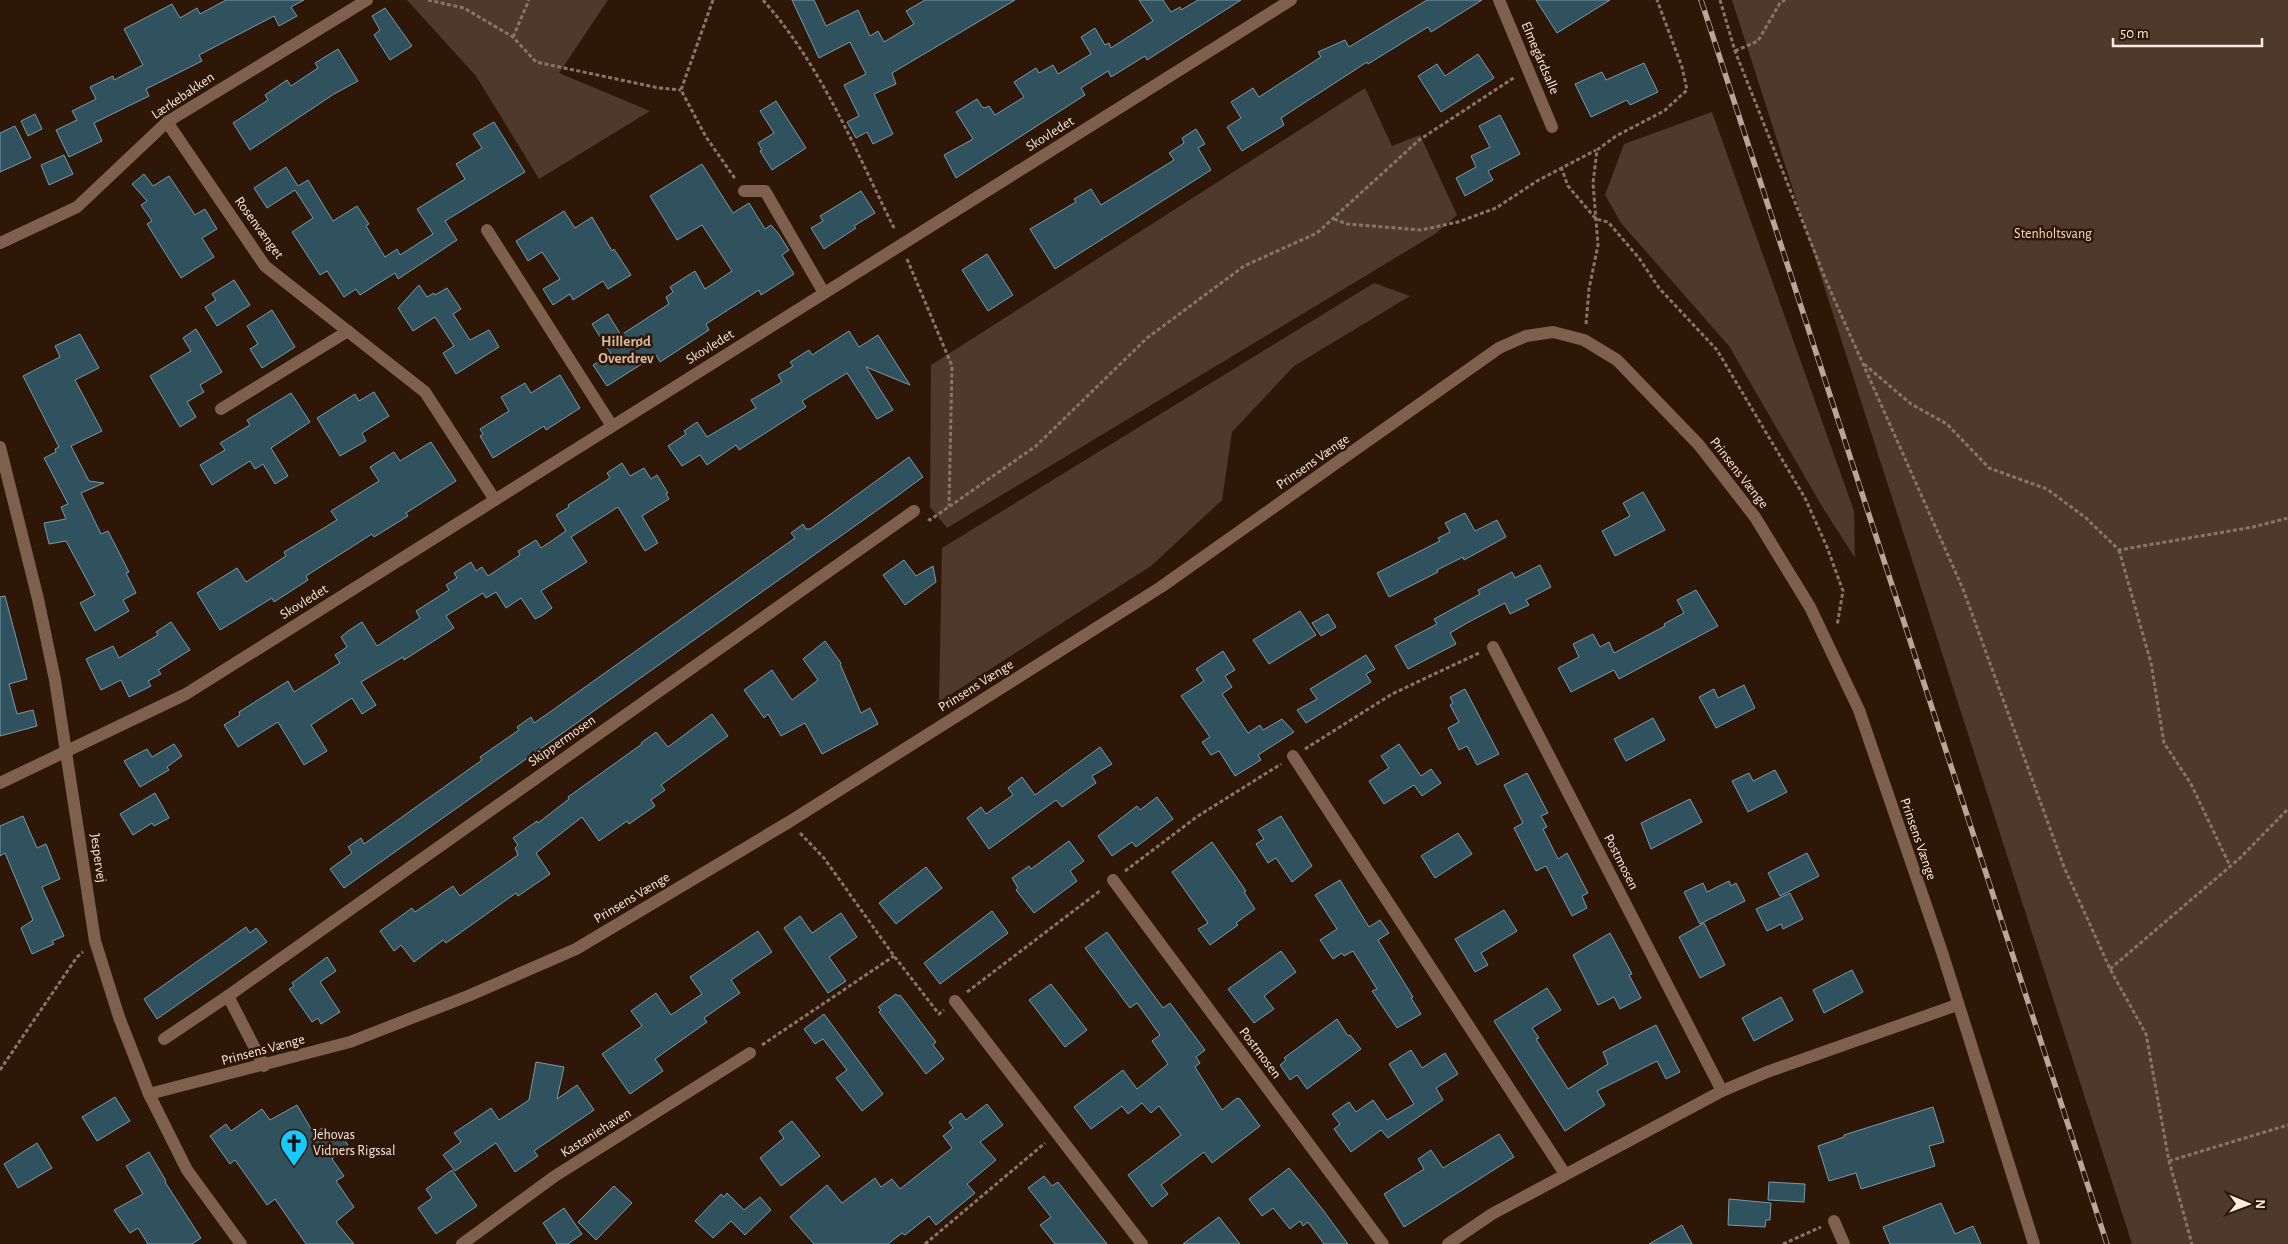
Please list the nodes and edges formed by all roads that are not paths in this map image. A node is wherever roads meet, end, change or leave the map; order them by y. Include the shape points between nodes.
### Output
1 (367, 0) edge
2 (1291, 0) edge
3 (1499, 0) edge
4 (167, 122) junction
5 (1552, 127) dead end
6 (744, 191) road end
7 (487, 230) dead end
8 (0, 242) edge
9 (824, 293) junction
10 (348, 331) junction
11 (221, 409) dead end
12 (612, 426) junction
13 (0, 448) edge
14 (495, 500) junction
15 (914, 511) road end
16 (1493, 647) road end
17 (67, 752) junction
18 (1293, 756) road end
19 (0, 784) edge
20 (1113, 880) road end
21 (228, 996) junction
22 (955, 1001) road end
23 (1957, 1005) junction
24 (164, 1039) dead end
25 (750, 1053) road end
26 (264, 1066) junction
27 (1722, 1091) junction
28 (149, 1094) junction
29 (1565, 1174) junction
30 (1834, 1221) road end
31 (241, 1244) edge
32 (462, 1244) edge
33 (1142, 1244) edge
34 (1383, 1244) edge
35 (1448, 1244) edge
36 (1844, 1244) edge
37 (2034, 1244) edge

1 - 4 street, Lærkebakken
2 - 9 street, Skovledet
3 - 5 street, Elmegårdsalle
4 - 8 street, Lærkebakken via 77,207
4 - 10 street, Rosenvænget via 265,266
6 - 9 street via 765,191
7 - 12 street
9 - 12 street, Skovledet
10 - 11 street
10 - 14 street, Rosenvænget via 425,392
12 - 14 street, Skovledet
13 - 17 street, Jespervej via 38,599
14 - 17 street, Skovledet via 186,694
15 - 21 street, Skippermosen
16 - 27 street, Postmosen
17 - 19 street, Skovledet
17 - 28 street, Jespervej via 95,941 119,1017
18 - 29 street
20 - 34 street, Postmosen
21 - 24 street, Skippermosen
21 - 26 street
22 - 33 street
23 - 26 street, Prinsens Vænge via 1859,710 1810,607 1756,517 1704,452 1617,360 1584,340 1553,332 1526,336 1499,348 1161,587 789,822 576,949 350,1042
23 - 27 street
23 - 37 street, Prinsens Vænge
25 - 32 street, Kastaniehaven via 555,1176
26 - 28 street, Prinsens Vænge
27 - 29 street
28 - 31 street, Jespervej via 187,1170
29 - 35 street via 1492,1214
30 - 36 street

